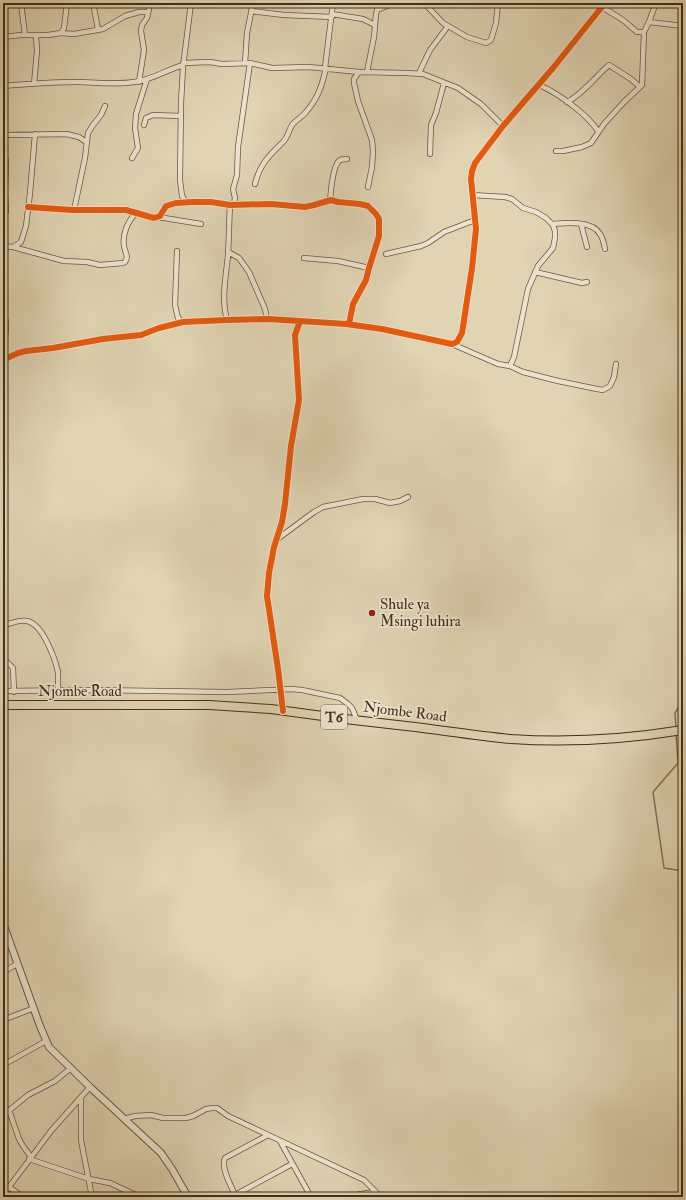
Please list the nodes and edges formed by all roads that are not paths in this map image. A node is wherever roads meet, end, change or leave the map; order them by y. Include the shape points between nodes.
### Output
1 (21, 3) edge
2 (66, 3) edge
3 (93, 3) edge
4 (149, 3) edge
5 (191, 3) edge
6 (253, 3) edge
7 (333, 3) edge
8 (379, 3) edge
9 (404, 3) edge
10 (498, 3) edge
11 (656, 3) edge
12 (603, 5) edge
13 (377, 10) junction
14 (251, 11) junction
15 (148, 12) junction
16 (332, 16) junction
17 (649, 22) junction
18 (375, 25) junction
19 (448, 26) junction
20 (683, 26) edge
21 (98, 30) junction
22 (644, 32) junction
23 (61, 33) junction
24 (25, 35) junction
25 (36, 36) junction
26 (3, 37) edge
27 (248, 63) junction
28 (183, 64) junction
29 (326, 68) junction
30 (359, 72) junction
31 (367, 72) junction
32 (419, 73) junction
33 (148, 79) junction
34 (139, 82) junction
35 (444, 83) junction
36 (34, 84) junction
37 (539, 85) junction
38 (3, 86) edge
39 (640, 87) junction
40 (567, 102) junction
41 (105, 106) dead end
42 (181, 116) junction
43 (144, 125) dead end
44 (502, 126) junction
45 (598, 131) junction
46 (35, 134) junction
47 (3, 135) edge
48 (86, 142) junction
49 (3, 151) edge
50 (556, 151) dead end
51 (430, 154) dead end
52 (132, 158) dead end
53 (347, 159) dead end
54 (255, 184) dead end
55 (368, 187) dead end
56 (472, 195) junction
57 (330, 201) junction
58 (186, 202) junction
59 (232, 205) junction
60 (28, 207) junction
61 (74, 210) junction
62 (6, 211) dead end
63 (136, 213) junction
64 (158, 217) junction
65 (475, 220) junction
66 (201, 224) dead end
67 (552, 224) junction
68 (581, 224) junction
69 (3, 246) edge
70 (587, 247) dead end
71 (14, 248) junction
72 (605, 249) dead end
73 (177, 251) dead end
74 (228, 252) junction
75 (386, 254) dead end
76 (304, 258) dead end
77 (369, 268) junction
78 (535, 272) junction
79 (587, 282) dead end
80 (3, 314) edge
81 (267, 319) junction
82 (227, 320) junction
83 (300, 321) junction
84 (183, 322) junction
85 (349, 324) junction
86 (3, 343) edge
87 (452, 344) junction
88 (3, 360) edge
89 (616, 364) dead end
90 (510, 366) junction
91 (408, 496) dead end
92 (276, 540) junction
93 (3, 625) edge
94 (3, 661) edge
95 (281, 689) junction
96 (3, 691) edge
97 (58, 691) junction
98 (14, 692) junction
99 (3, 705) edge
100 (283, 711) junction
101 (357, 720) junction
102 (683, 730) edge
103 (3, 923) edge
104 (5, 932) edge
105 (18, 964) junction
106 (3, 972) edge
107 (34, 1008) junction
108 (3, 1020) edge
109 (46, 1041) junction
110 (3, 1065) edge
111 (71, 1068) junction
112 (90, 1087) junction
113 (81, 1099) junction
114 (9, 1110) junction
115 (3, 1112) edge
116 (124, 1119) junction
117 (268, 1135) junction
118 (280, 1140) junction
119 (30, 1158) junction
120 (292, 1164) junction
121 (89, 1179) junction
122 (3, 1183) edge
123 (8, 1189) junction
124 (377, 1193) junction
125 (3, 1195) edge
126 (236, 1196) edge
127 (23, 1197) edge
128 (92, 1197) edge
129 (140, 1197) edge
130 (188, 1197) edge
131 (311, 1197) edge
132 (350, 1197) edge
133 (384, 1197) edge

1 - 24 street
2 - 23 street via 66,19
3 - 21 street
4 - 15 street
5 - 28 street
6 - 14 street
7 - 16 street
8 - 13 street
9 - 13 street
9 - 19 street via 427,6
10 - 19 street via 496,23 489,42 467,37
11 - 17 street
12 - 22 street via 633,30
12 - 37 street
13 - 18 street
14 - 16 street
14 - 27 street via 247,34
15 - 21 street via 125,16
15 - 34 street via 141,31 144,50
16 - 18 street via 363,19
16 - 29 street
17 - 20 street
17 - 22 street
18 - 31 street
19 - 32 street via 430,50
21 - 23 street via 74,34
22 - 39 street via 643,83
23 - 25 street
24 - 25 street
24 - 26 street
25 - 36 street
27 - 28 street
27 - 29 street via 272,68
27 - 59 street via 237,175 233,189 235,198
28 - 33 street
28 - 42 street
29 - 30 street
29 - 54 street via 318,96 268,158 259,171
30 - 31 street
30 - 55 street via 354,83 373,151
31 - 32 street
32 - 35 street
33 - 34 street
33 - 52 street via 136,114 138,148
34 - 36 street
35 - 44 street via 458,88 480,104
35 - 51 street via 431,125
36 - 38 street
37 - 40 street
37 - 44 street
39 - 40 street via 609,65
39 - 45 street
40 - 45 street
41 - 48 street via 102,116 90,129
42 - 43 street via 153,115 146,118
42 - 58 street via 180,180 182,196
44 - 56 street via 475,163 471,179
45 - 50 street via 588,145
46 - 47 street
46 - 48 street via 74,135
46 - 60 street
48 - 61 street
49 - 62 street via 6,161
53 - 57 street via 337,163 334,170
56 - 65 street
56 - 67 street via 512,199 527,210 541,214
57 - 59 street via 314,206
57 - 77 street via 368,206 379,219 379,236
58 - 59 street
58 - 64 street via 169,204
59 - 74 street
60 - 61 street
60 - 71 street via 21,242
61 - 63 street via 126,210
63 - 64 street
63 - 71 street via 129,221 124,235 127,254 125,262 100,266 87,262 64,261
64 - 66 street
65 - 75 street via 444,232 421,246
65 - 87 street via 476,234 463,328 460,339
67 - 68 street
67 - 78 street via 555,231 553,248
68 - 70 street
68 - 72 street via 597,230 602,236
69 - 71 street
73 - 84 street via 175,305 178,318
74 - 81 street via 239,258 249,272
74 - 82 street via 224,286
76 - 77 street via 338,261
77 - 85 street via 366,280 353,304
78 - 79 street
78 - 90 street via 528,289
80 - 86 street via 6,318 6,334
81 - 82 street
81 - 83 street
82 - 84 street
83 - 85 street
83 - 92 street via 295,336 299,400 285,504
84 - 88 street via 141,335 26,351
85 - 87 street
87 - 90 street via 498,364
89 - 90 street via 612,383 603,390 523,372
91 - 92 street via 390,503 363,499 323,507
92 - 95 street via 267,596
93 - 97 street via 26,620 42,632 54,657
94 - 98 street via 13,668
95 - 97 street via 227,692
95 - 100 street
95 - 101 street via 302,690 340,698 352,708
96 - 98 street
97 - 98 street
99 - 100 highway, Njombe Road / T6 via 209,705
100 - 101 highway, Njombe Road / T6
101 - 102 highway, Njombe Road / T6 via 518,739 575,740
103 - 104 street
104 - 105 street
105 - 106 street
105 - 107 street
107 - 108 street
107 - 109 street
109 - 110 street
109 - 111 street
111 - 112 street
111 - 114 street
112 - 113 street
112 - 116 street
113 - 119 street
113 - 121 street via 81,1140
114 - 115 street
114 - 119 street via 19,1138
116 - 117 street via 151,1115 186,1118 206,1109 217,1108
116 - 130 street via 161,1153
117 - 118 street
117 - 126 street via 223,1161
118 - 120 street
118 - 124 street via 364,1180
119 - 121 street
119 - 123 street
120 - 126 street
120 - 131 street
121 - 128 street
121 - 129 street via 116,1185
122 - 123 street
123 - 125 street
123 - 127 street
124 - 132 street via 363,1193
124 - 133 street

